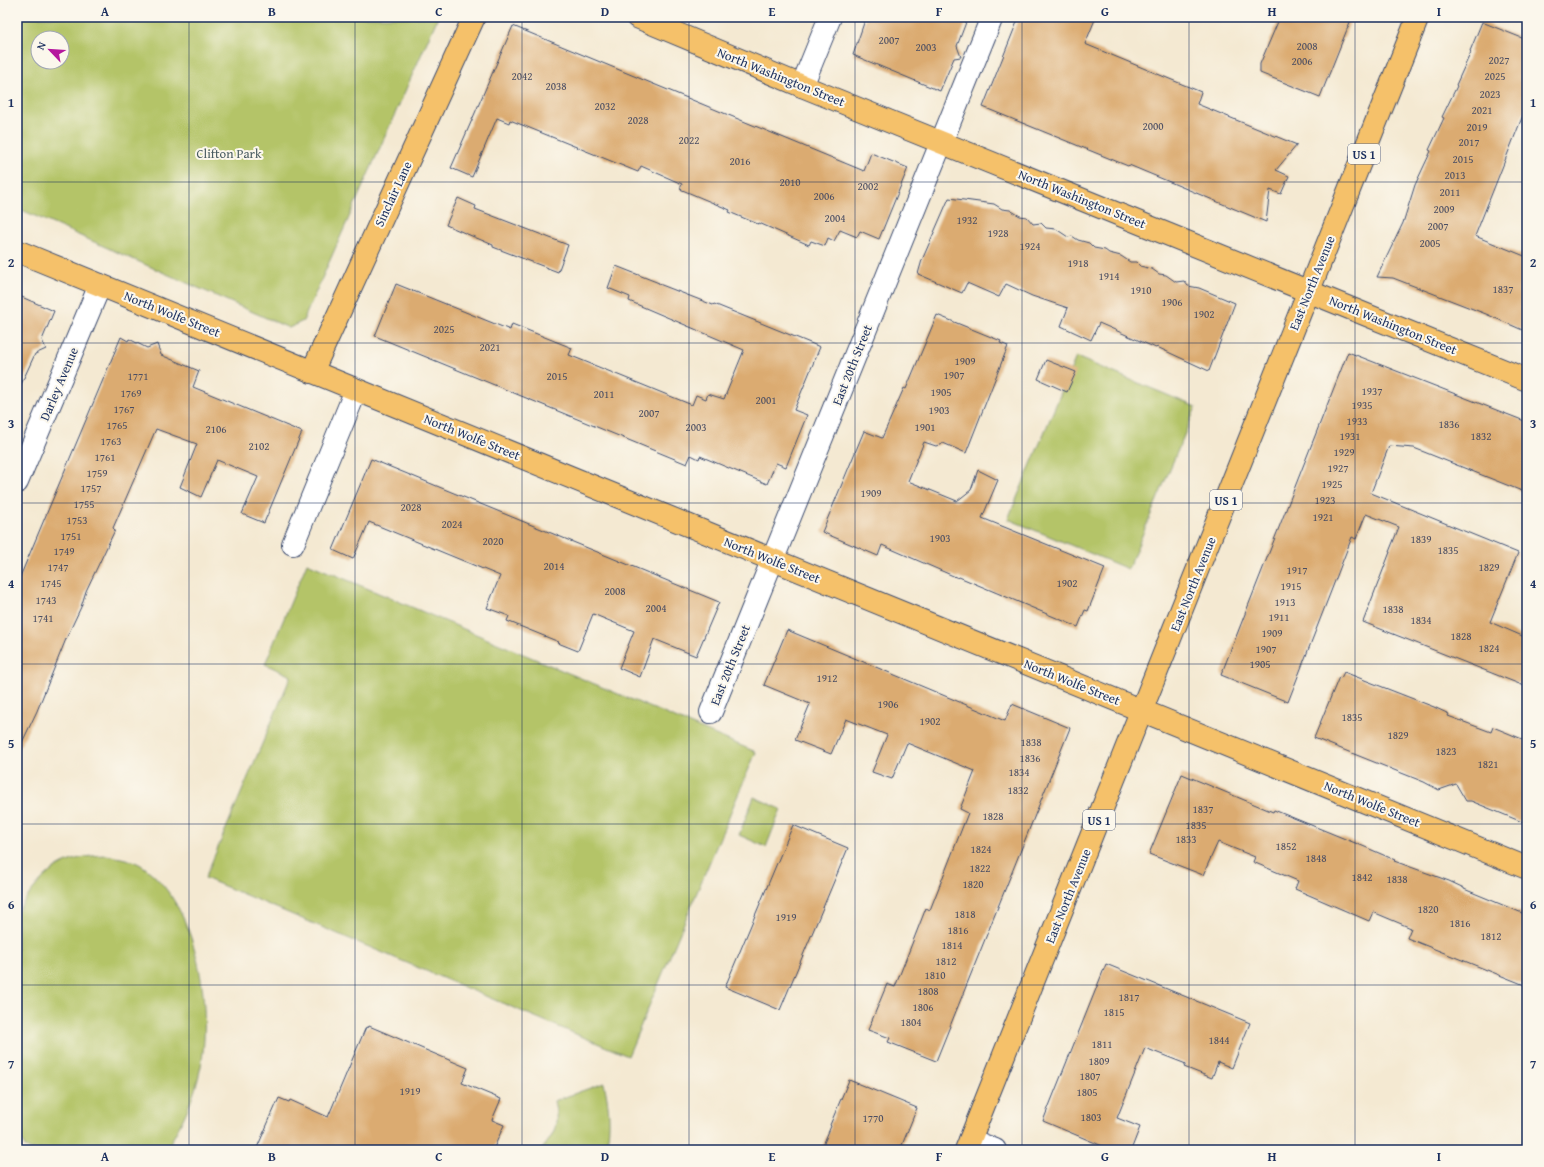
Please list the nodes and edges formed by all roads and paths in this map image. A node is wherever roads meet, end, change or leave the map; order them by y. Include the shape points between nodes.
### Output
1 (474, 17) edge
2 (637, 17) edge
3 (830, 17) edge
4 (992, 17) edge
5 (1418, 17) edge
6 (802, 86) junction
7 (942, 142) junction
8 (17, 251) edge
9 (100, 285) junction
10 (1309, 290) junction
11 (312, 372) junction
12 (1527, 380) edge
13 (356, 390) junction
14 (17, 482) edge
15 (293, 544) dead end
16 (773, 561) junction
17 (1143, 710) junction
18 (711, 712) dead end
19 (1527, 868) edge
20 (968, 1145) edge
21 (995, 1150) edge

1 - 11 main road, Sinclair Lane
2 - 6 main road, North Washington Street
3 - 6 street
4 - 7 street, East 20th Street
5 - 10 main road, East North Avenue / US 1
6 - 7 main road, North Washington Street
7 - 10 main road, North Washington Street
7 - 16 street, East 20th Street
8 - 9 main road, North Wolfe Street
9 - 11 main road, North Wolfe Street
9 - 14 street, Darley Avenue
10 - 12 main road, North Washington Street
10 - 17 main road, East North Avenue / US 1
11 - 13 main road, North Wolfe Street
13 - 15 street
13 - 16 main road, North Wolfe Street
16 - 17 main road, North Wolfe Street
16 - 18 street, East 20th Street
17 - 19 main road, North Wolfe Street
17 - 20 main road, East North Avenue / US 1
20 - 21 street

